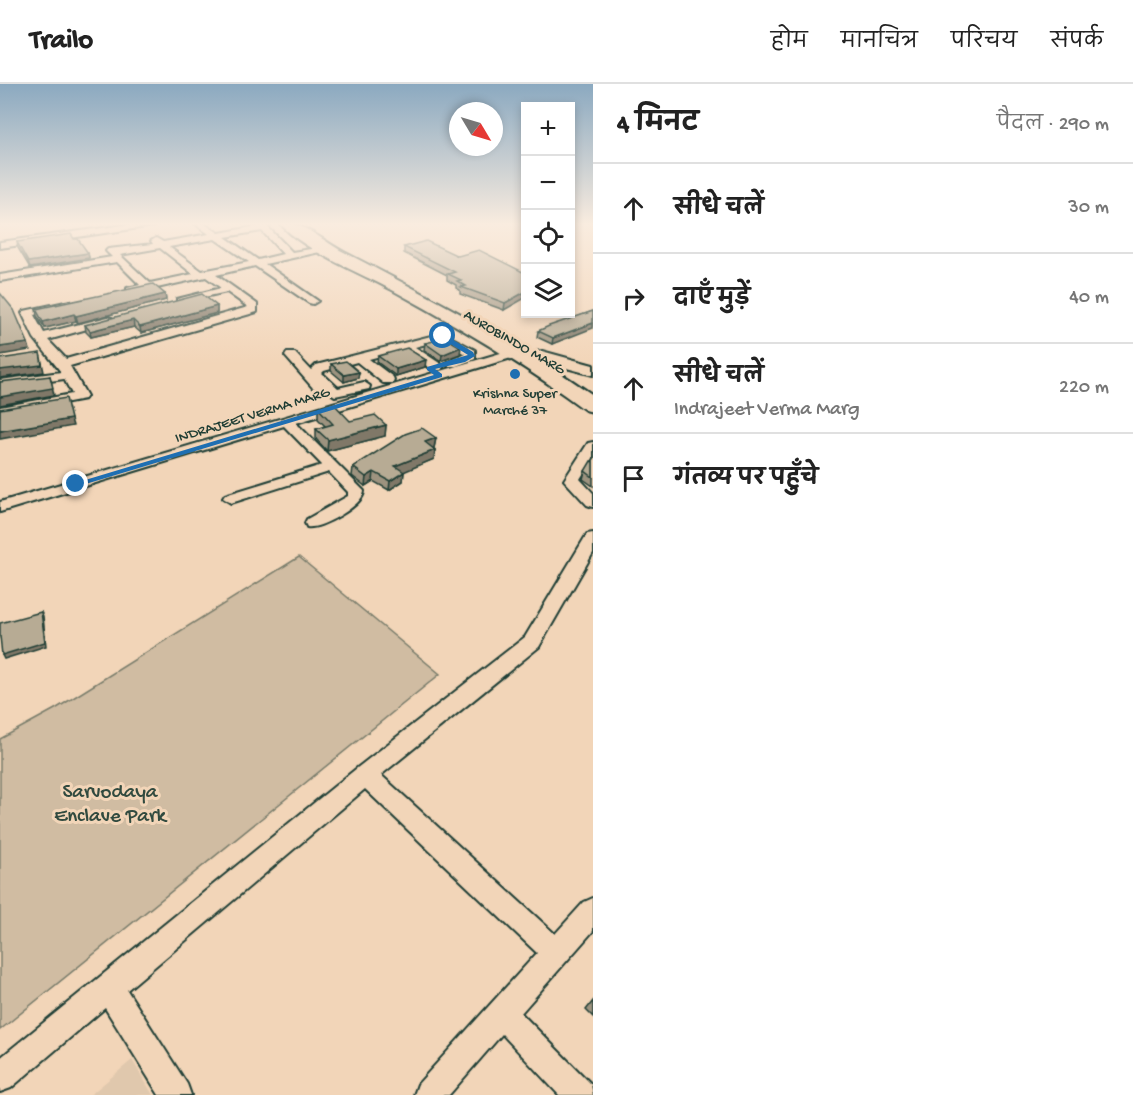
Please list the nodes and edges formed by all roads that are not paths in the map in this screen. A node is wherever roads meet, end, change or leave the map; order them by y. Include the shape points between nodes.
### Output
1 (41, 270) edge
2 (130, 270) edge
3 (199, 270) edge
4 (216, 270) edge
5 (267, 270) edge
6 (368, 270) edge
7 (395, 270) edge
8 (203, 273) junction
9 (0, 278) edge
10 (148, 287) junction
11 (228, 289) junction
12 (116, 293) edge
13 (313, 301) dead end
14 (74, 302) edge
15 (173, 303) edge
16 (118, 317) edge
17 (40, 338) junction
18 (405, 346) junction
19 (514, 353) junction
20 (291, 356) dead end
21 (542, 356) junction
22 (360, 358) junction
23 (66, 369) junction
24 (435, 370) junction
25 (593, 370) edge
26 (388, 380) junction
27 (0, 384) edge
28 (582, 388) edge
29 (593, 405) edge
30 (338, 406) junction
31 (0, 411) edge
32 (286, 421) junction
33 (593, 446) edge
34 (331, 467) junction
35 (231, 498) dead end
36 (593, 502) edge
37 (0, 507) edge
38 (313, 523) dead end
39 (593, 538) edge
40 (365, 775) junction
41 (593, 910) edge
42 (556, 953) junction
43 (108, 986) junction
44 (502, 1013) junction
45 (0, 1077) edge
46 (176, 1095) edge
47 (429, 1095) edge
48 (580, 1095) edge

1 - 9 street
2 - 10 street
3 - 8 street
4 - 8 street
5 - 13 street
6 - 19 highway, AUROBINDO MARG
7 - 21 highway, AUROBINDO MARG
8 - 10 street
8 - 11 street
10 - 12 street
11 - 15 street
11 - 23 street via 253,306 253,310
14 - 17 street via 28,313
16 - 17 street
17 - 23 street via 47,353
18 - 22 street
18 - 24 street
18 - 24 street via 443,336 471,353
19 - 24 street, INDRAJEET VERMA MARG
19 - 28 highway, AUROBINDO MARG
20 - 30 street
21 - 25 main road
21 - 28 highway, AUROBINDO MARG
22 - 26 street
22 - 26 street via 314,373 335,392
23 - 27 street
23 - 31 street via 79,397
24 - 26 street
24 - 30 street, INDRAJEET VERMA MARG
28 - 29 highway
30 - 32 street, INDRAJEET VERMA MARG
32 - 34 street
32 - 37 street, INDRAJEET VERMA MARG
33 - 36 street via 572,480
34 - 35 street
34 - 38 street via 356,491 356,496
39 - 40 street via 532,642
40 - 42 street
40 - 43 street
41 - 42 street
42 - 44 street
43 - 45 street
43 - 46 street
44 - 47 street
44 - 48 street

